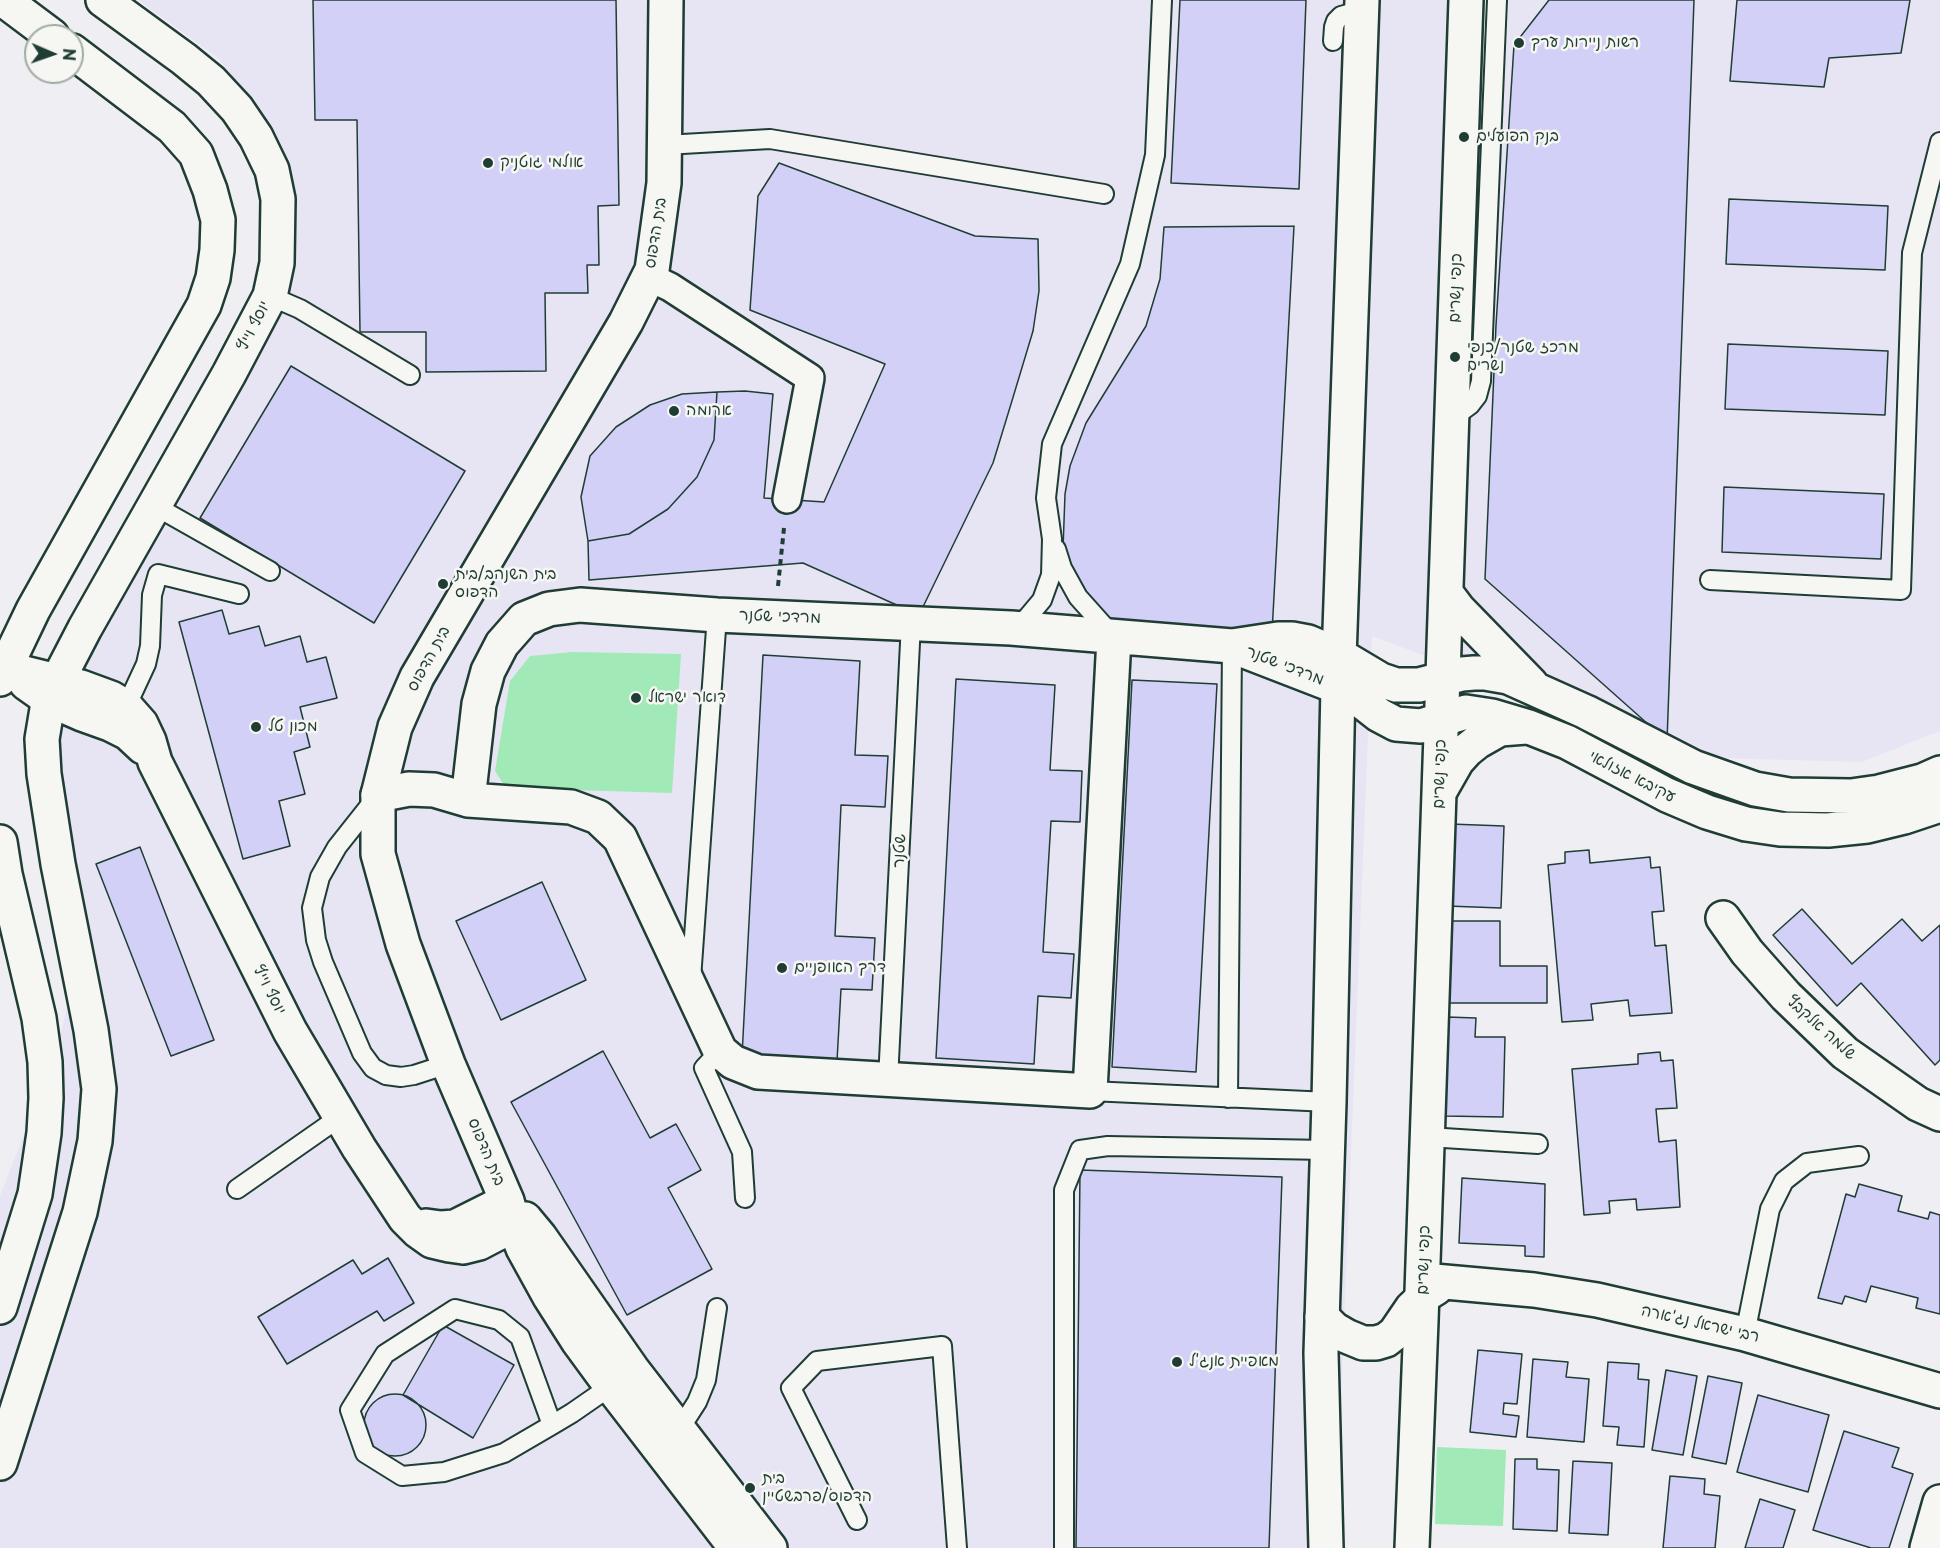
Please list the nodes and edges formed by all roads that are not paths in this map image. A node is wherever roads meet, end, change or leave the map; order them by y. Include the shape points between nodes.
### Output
1 (4, 0) edge
2 (103, 0) edge
3 (666, 0) edge
4 (1161, 0) edge
5 (1466, 0) edge
6 (1497, 0) edge
7 (1362, 7) edge
8 (36, 24) edge
9 (1334, 41) dead end
10 (84, 60) edge
11 (1940, 142) edge
12 (665, 145) junction
13 (1104, 194) dead end
14 (649, 277) junction
15 (270, 296) junction
16 (410, 375) dead end
17 (1451, 419) junction
18 (787, 499) road end
19 (155, 506) junction
20 (1052, 539) junction
21 (270, 570) dead end
22 (1710, 580) dead end
23 (1446, 593) junction
24 (239, 594) dead end
25 (717, 615) junction
26 (911, 623) junction
27 (1011, 628) junction
28 (1114, 638) junction
29 (1232, 646) junction
30 (1340, 655) junction
31 (2, 674) edge
32 (1443, 679) junction
33 (1338, 687) junction
34 (1534, 687) junction
35 (54, 690) junction
36 (126, 707) junction
37 (1442, 720) junction
38 (1529, 727) junction
39 (155, 762) junction
40 (1940, 773) edge
41 (1440, 791) junction
42 (378, 795) junction
43 (468, 800) junction
44 (1940, 805) edge
45 (0, 842) edge
46 (1723, 918) dead end
47 (690, 989) junction
48 (720, 1051) junction
49 (448, 1064) junction
50 (888, 1080) junction
51 (1090, 1090) junction
52 (1228, 1098) junction
53 (1329, 1102) junction
54 (1940, 1114) edge
55 (340, 1117) junction
56 (1428, 1137) junction
57 (1538, 1144) dead end
58 (1327, 1150) junction
59 (1859, 1156) dead end
60 (237, 1189) dead end
61 (745, 1198) dead end
62 (515, 1215) junction
63 (1423, 1289) junction
64 (0, 1307) edge
65 (717, 1308) dead end
66 (1322, 1317) junction
67 (1745, 1334) junction
68 (611, 1386) junction
69 (1940, 1391) edge
70 (552, 1425) junction
71 (679, 1430) junction
72 (0, 1463) edge
73 (1940, 1502) edge
74 (857, 1520) dead end
75 (736, 1548) edge
76 (770, 1548) edge
77 (957, 1548) edge
78 (1064, 1548) edge
79 (1326, 1548) edge
80 (1412, 1548) edge
81 (1927, 1548) edge

1 - 8 street
2 - 15 street, יוסף וייץ via 211,81 256,137 272,170 278,199 277,263
3 - 12 street, בית הדפוס
4 - 20 lane via 1164,93 1155,155 1130,264 1052,444 1046,498
5 - 17 street, כנפי נשרים
6 - 17 lane via 1481,381 1470,405
7 - 9 lane via 1336,21
7 - 30 street
10 - 31 street, יוסף וייץ via 172,127 196,154 218,220 217,250 204,305 33,610
11 - 22 lane via 1912,253 1900,590
12 - 13 lane via 770,139
12 - 14 street, בית הדפוס via 664,183
14 - 18 street via 670,286 810,378
14 - 42 street, בית הדפוס via 627,322 417,676 395,727
15 - 16 lane via 300,309
15 - 19 street, יוסף וייץ
17 - 23 street, כנפי נשרים
19 - 21 lane
19 - 35 street, יוסף וייץ
20 - 27 lane via 1052,575 1042,600 1026,619
20 - 28 lane via 1078,597
23 - 32 street, כנפי נשרים
23 - 34 street
24 - 36 lane via 158,574 152,595 146,664
25 - 26 street, מרדכי שטנר
25 - 43 street, מרדכי שטנר via 580,605 549,609 524,619 502,644 488,671 479,704
25 - 47 lane
26 - 27 street, מרדכי שטנר
26 - 50 lane, שטנר
27 - 28 street, מרדכי שטנר
28 - 29 street, מרדכי שטנר
28 - 51 street
29 - 30 street, מרדכי שטנר via 1292,639
29 - 33 street, מרדכי שטנר
29 - 52 lane
30 - 32 street via 1392,684 1414,686
30 - 33 street
31 - 35 street, יוסף וייץ
32 - 34 street via 1485,673
32 - 37 street, כנפי נשרים
33 - 37 street, עקיבא אזולאי via 1396,724 1422,726
33 - 53 street
34 - 40 street via 1693,767 1755,789 1789,795 1851,796 1880,792
35 - 36 street, יוסף וייץ via 103,695
35 - 39 street, יוסף וייץ via 82,714 128,733
35 - 72 street via 42,739 44,774 99,1089 95,1141 80,1212
36 - 39 street, יוסף וייץ via 141,724
37 - 38 street, עקיבא אזולאי via 1475,713
37 - 41 street, כנפי נשרים
38 - 41 street via 1500,729 1477,742 1456,761
38 - 44 street, עקיבא אזולאי via 1567,742 1667,795 1746,824 1828,830 1904,817
39 - 55 street, יוסף וייץ via 290,1031
41 - 56 street, כנפי נשרים
42 - 43 street via 423,789
42 - 49 street, בית הדפוס via 378,854 388,895
42 - 49 lane via 337,847 320,877 312,908 316,940 362,1053 373,1068 401,1077
43 - 47 street via 571,807 598,817 620,838
45 - 64 street via 39,1018 46,1098 35,1194
46 - 54 street, שלמה אלקבץ via 1786,996 1845,1053 1918,1104
47 - 48 street
48 - 50 street via 733,1062 758,1072
48 - 61 lane via 704,1068 742,1152
49 - 62 street, בית הדפוס
50 - 51 street
51 - 52 lane
52 - 53 lane
53 - 58 street
55 - 60 lane
55 - 62 street, יוסף וייץ via 400,1209 414,1221 441,1228
56 - 57 lane
56 - 63 street, כנפי נשרים
58 - 66 street
58 - 78 lane via 1108,1146 1080,1150 1064,1190
59 - 67 lane via 1807,1163 1784,1181 1770,1209
62 - 68 street, בית הדפוס via 523,1248 550,1297
62 - 71 street, בית הדפוס via 540,1237
63 - 66 street, רבי ישראל נג'ארה via 1395,1333 1376,1343 1346,1336
63 - 67 street, רבי ישראל נג'ארה via 1455,1282 1534,1290 1597,1300
63 - 80 street, כנפי נשרים
65 - 71 lane via 706,1380
66 - 79 street
67 - 69 street, רבי ישראל נג'ארה
68 - 70 lane
68 - 75 street, בית הדפוס
70 - 70 lane via 504,1453 444,1472 402,1476 365,1453 350,1410 385,1354 455,1309 499,1320 520,1337
71 - 76 street, בית הדפוס
73 - 81 street
74 - 77 lane via 791,1388 817,1361 942,1346

